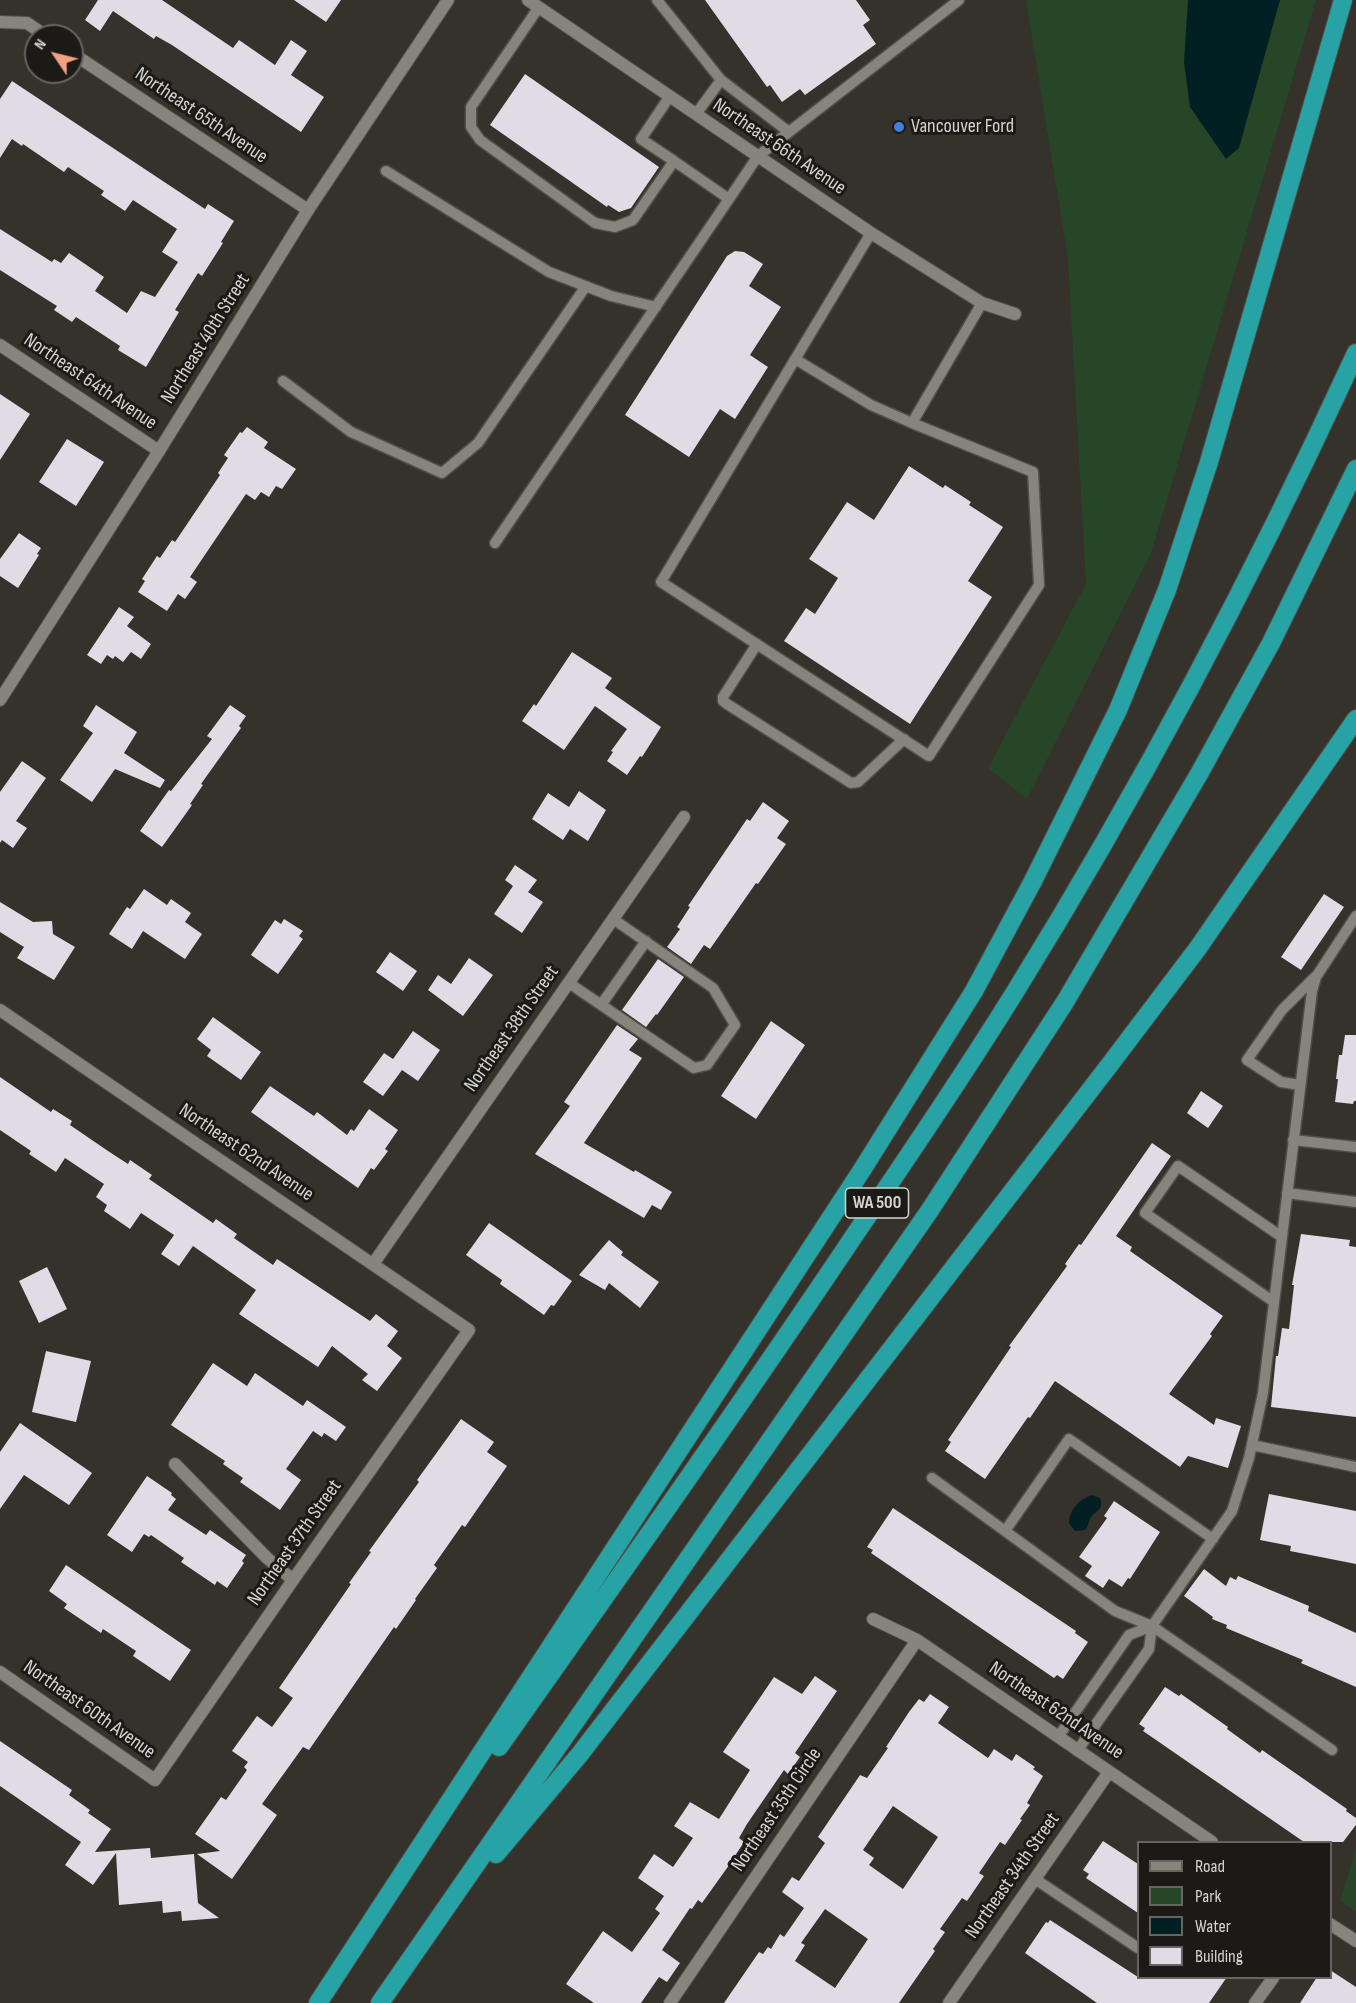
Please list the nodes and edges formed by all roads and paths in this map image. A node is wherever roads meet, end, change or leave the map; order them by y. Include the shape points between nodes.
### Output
1 (448, 0) edge
2 (657, 0) edge
3 (959, 0) edge
4 (534, 4) edge
5 (1344, 4) edge
6 (0, 22) edge
7 (28, 24) edge
8 (84, 61) edge
9 (721, 80) junction
10 (670, 96) junction
11 (696, 114) junction
12 (789, 132) junction
13 (758, 156) junction
14 (674, 161) junction
15 (386, 171) dead end
16 (729, 199) junction
17 (308, 210) junction
18 (871, 233) junction
19 (586, 286) junction
20 (982, 303) junction
21 (656, 307) junction
22 (1015, 314) dead end
23 (0, 345) edge
24 (1356, 353) edge
25 (795, 359) junction
26 (283, 381) dead end
27 (912, 423) junction
28 (159, 451) junction
29 (1356, 469) edge
30 (495, 543) dead end
31 (757, 644) junction
32 (0, 700) edge
33 (1356, 719) edge
34 (904, 739) junction
35 (684, 817) dead end
36 (1356, 916) edge
37 (613, 918) junction
38 (646, 941) junction
39 (1316, 977) junction
40 (569, 982) junction
41 (601, 1005) junction
42 (0, 1010) edge
43 (1300, 1084) junction
44 (1293, 1140) junction
45 (1356, 1147) edge
46 (1287, 1193) junction
47 (1356, 1202) edge
48 (1282, 1237) junction
49 (373, 1264) junction
50 (1274, 1302) junction
51 (469, 1330) joint
52 (1252, 1445) junction
53 (175, 1464) dead end
54 (1356, 1467) edge
55 (932, 1478) dead end
56 (1005, 1531) junction
57 (1212, 1539) junction
58 (293, 1580) junction
59 (873, 1619) dead end
60 (1152, 1626) junction
61 (917, 1640) junction
62 (0, 1672) edge
63 (1058, 1737) junction
64 (1332, 1750) dead end
65 (1077, 1751) junction
66 (1109, 1772) junction
67 (155, 1780) joint
68 (1211, 1841) edge
69 (1035, 1879) junction
70 (1332, 1925) edge
71 (1356, 1941) edge
72 (420, 1945) junction
73 (1137, 1947) edge
74 (1272, 1979) edge
75 (318, 2003) edge
76 (380, 2003) edge
77 (670, 2003) edge
78 (949, 2003) edge
79 (1255, 2003) edge

1 - 17 street, Northeast 40th Street
2 - 9 lane
3 - 12 lane
4 - 10 street, Northeast 66th Avenue
4 - 14 lane via 471,107 471,127 480,140 595,224 615,227 633,220
5 - 75 highway via 1209,462 1167,590 1118,710 1033,881 974,991 862,1170
6 - 7 street
8 - 17 street, Northeast 65th Avenue
9 - 11 lane
9 - 12 lane
10 - 11 street, Northeast 66th Avenue
10 - 14 lane via 641,139
11 - 13 street, Northeast 66th Avenue
12 - 13 lane
13 - 16 lane
13 - 18 street, Northeast 66th Avenue
14 - 16 lane
15 - 19 lane via 549,273
16 - 21 lane
17 - 28 street, Northeast 40th Street
18 - 20 street, Northeast 66th Avenue
18 - 25 lane
19 - 21 lane
19 - 26 lane via 478,443 442,473 351,432
20 - 22 street, Northeast 66th Avenue
20 - 27 lane
21 - 30 lane
23 - 28 street, Northeast 64th Avenue
24 - 75 highway, WA 500 via 1212,648 1094,860 992,1028 750,1391
25 - 27 lane via 871,405
25 - 31 lane via 661,582
27 - 34 lane via 1033,472 1039,585 929,756
28 - 32 street, Northeast 40th Street
29 - 72 highway, WA 500 via 1265,653 1065,1002 930,1210
31 - 34 lane
31 - 34 lane via 723,701 851,783 858,782
33 - 72 highway via 1198,948 1067,1120 580,1754
35 - 37 street, Northeast 38th Street
36 - 39 lane
37 - 38 lane
37 - 40 street, Northeast 38th Street
38 - 41 lane
38 - 41 lane via 713,988 735,1024 707,1065 694,1068
39 - 43 lane
39 - 43 lane via 1282,1010 1247,1060 1281,1082
40 - 41 lane
40 - 49 street, Northeast 38th Street
42 - 49 street, Northeast 62nd Avenue
43 - 44 lane
44 - 45 lane
44 - 46 lane
46 - 47 lane
46 - 48 lane
48 - 50 lane
48 - 50 lane via 1178,1166 1145,1213
49 - 51 street, Northeast 62nd Avenue
50 - 52 lane
51 - 58 street, Northeast 37th Street
52 - 54 lane
52 - 57 lane via 1232,1511
53 - 58 street
55 - 56 lane
56 - 57 lane via 1069,1439
56 - 60 lane via 1115,1611
57 - 60 lane
58 - 67 street, Northeast 37th Street
59 - 61 street, Northeast 62nd Avenue
60 - 63 lane via 1129,1635
60 - 64 lane
60 - 65 lane via 1149,1649
61 - 63 street, Northeast 62nd Avenue
61 - 77 street, Northeast 35th Circle
62 - 67 street, Northeast 60th Avenue
63 - 65 street, Northeast 62nd Avenue
65 - 66 street, Northeast 62nd Avenue
66 - 68 street, Northeast 62nd Avenue
66 - 69 street, Northeast 34th Street
69 - 73 lane
69 - 78 street, Northeast 34th Street
70 - 71 street
72 - 76 highway, WA 500
74 - 79 street

